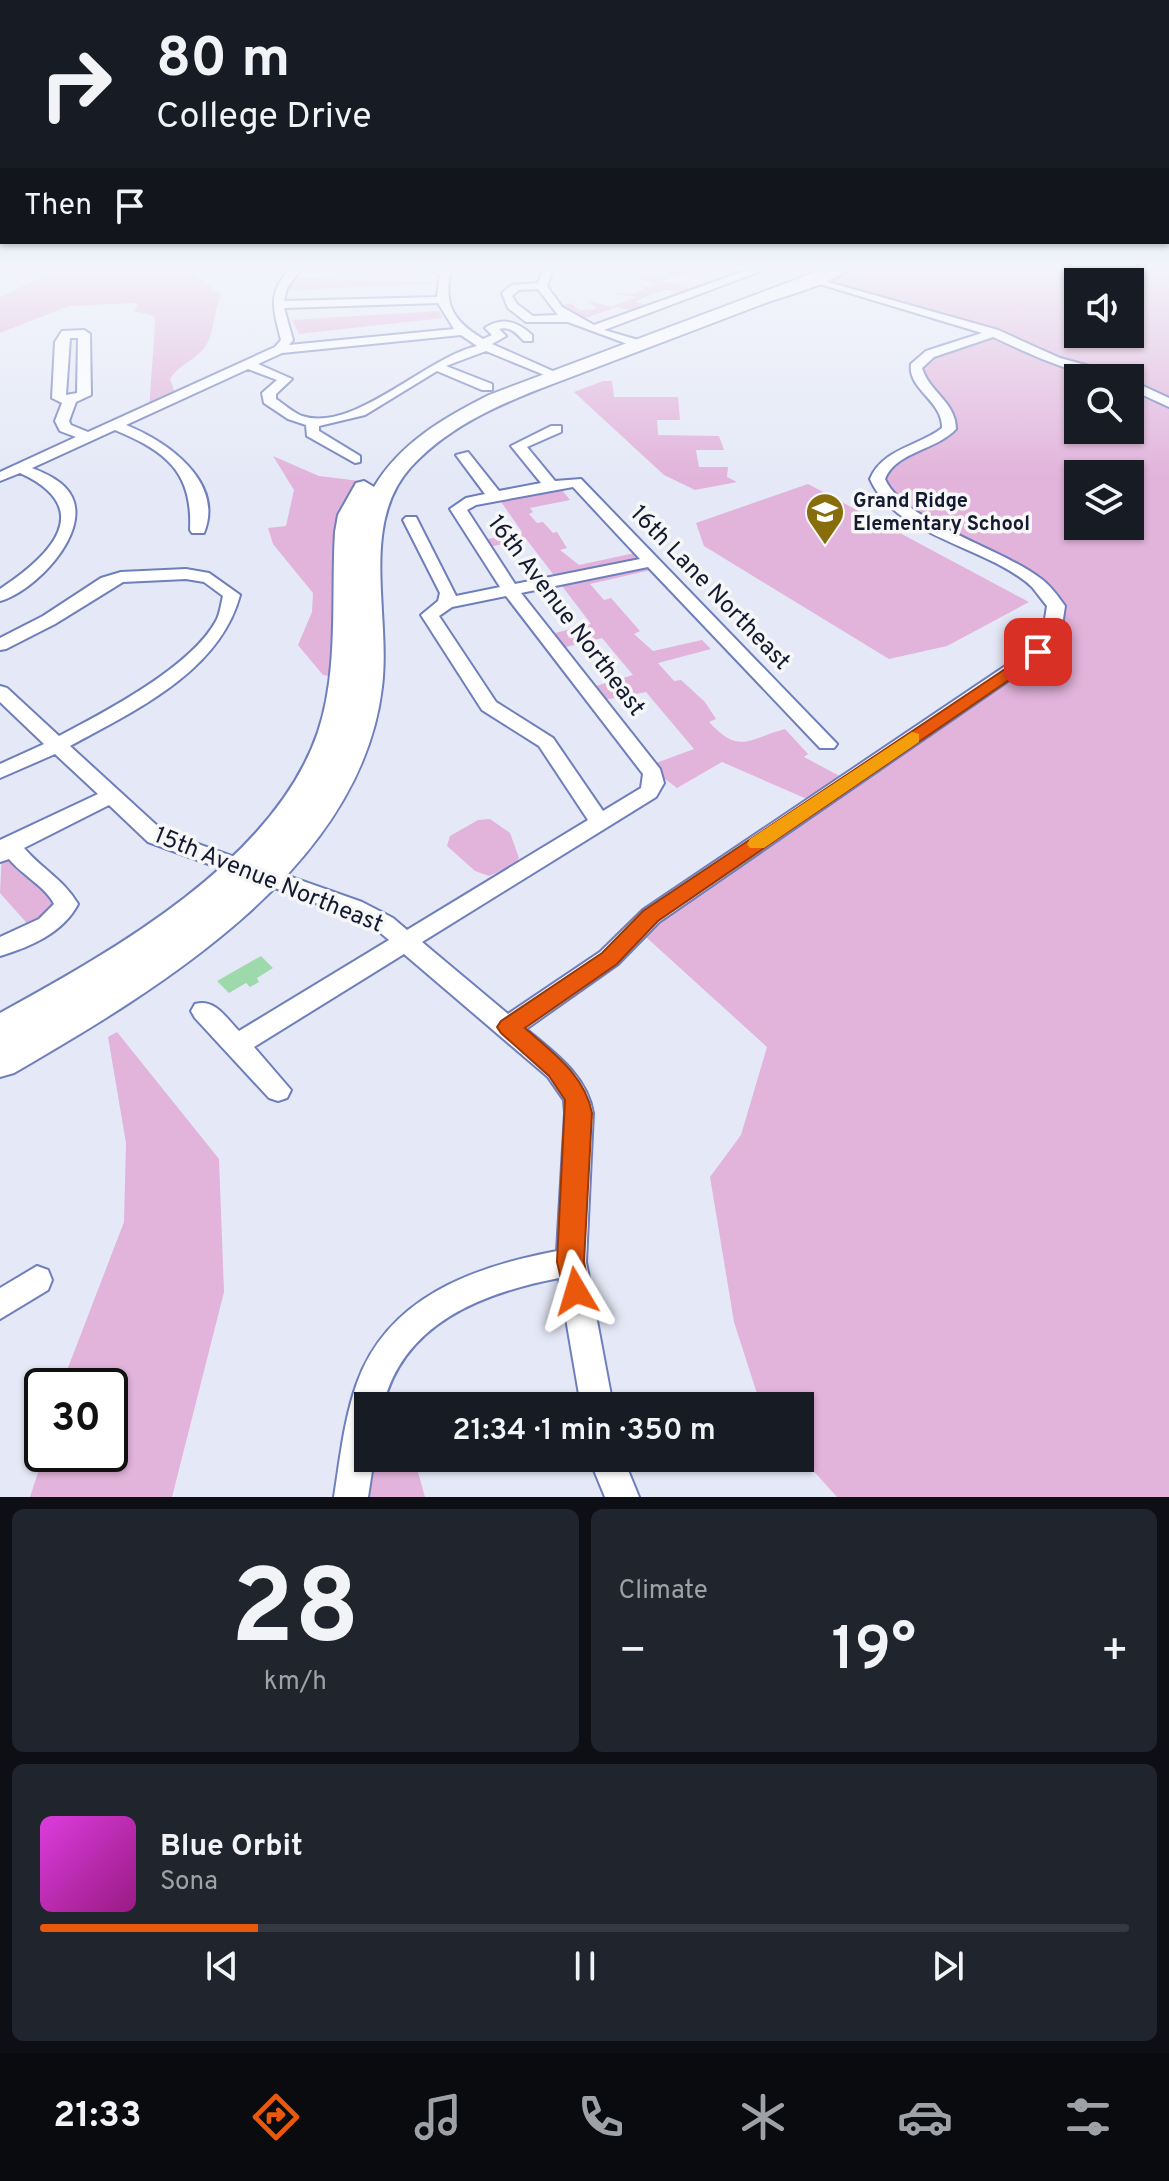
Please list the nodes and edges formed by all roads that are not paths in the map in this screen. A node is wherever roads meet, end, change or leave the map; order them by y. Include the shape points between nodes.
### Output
1 (63, 339) edge
2 (84, 339) edge
3 (287, 339) edge
4 (388, 339) edge
5 (476, 339) edge
6 (498, 339) edge
7 (622, 339) edge
8 (649, 339) edge
9 (976, 339) edge
10 (1007, 339) edge
11 (636, 344) junction
12 (485, 345) junction
13 (279, 350) junction
14 (1067, 364) edge
15 (249, 365) junction
16 (438, 367) junction
17 (553, 374) junction
18 (487, 387) dead end
19 (1144, 391) edge
20 (70, 400) junction
21 (1169, 403) edge
22 (313, 421) junction
23 (115, 425) junction
24 (556, 429) dead end
25 (88, 437) junction
26 (463, 455) dead end
27 (355, 459) dead end
28 (21, 468) junction
29 (0, 477) edge
30 (551, 486) junction
31 (495, 496) junction
32 (411, 520) dead end
33 (198, 530) dead end
34 (653, 561) junction
35 (510, 590) junction
36 (0, 596) edge
37 (446, 603) junction
38 (0, 645) edge
39 (0, 692) edge
40 (827, 744) dead end
41 (56, 745) junction
42 (0, 772) edge
43 (109, 797) junction
44 (600, 822) junction
45 (3, 849) edge
46 (251, 872) junction
47 (408, 940) junction
48 (0, 947) edge
49 (204, 1011) dead end
50 (509, 1027) junction
51 (0, 1031) edge
52 (237, 1045) junction
53 (0, 1062) edge
54 (278, 1090) dead end
55 (571, 1262) junction
56 (37, 1280) dead end
57 (0, 1305) edge
58 (594, 1392) edge
59 (612, 1472) edge
60 (351, 1497) edge
61 (622, 1497) edge

1 - 20 street via 59,398
2 - 20 street via 84,395
3 - 13 street
4 - 13 street
5 - 12 street
6 - 12 street
7 - 11 street
8 - 11 street
9 - 50 street via 930,354 915,367 918,380 948,417 949,429 891,459 879,482 902,510 1037,583 1056,606 1051,639 651,916 609,958
10 - 14 street
11 - 17 street
12 - 16 street
12 - 17 street
13 - 15 street
15 - 22 street via 286,379 269,393 269,400 291,416
15 - 23 street
16 - 18 street
16 - 22 street via 341,419
17 - 46 street via 485,396 433,422 399,446 363,489 347,532 342,678 333,735
19 - 21 street
20 - 25 street via 62,425
22 - 27 street via 312,433
23 - 25 street
23 - 33 street via 176,458 188,472 201,507
24 - 30 street via 518,446
25 - 28 street
26 - 31 street
28 - 29 street
28 - 36 street via 52,483 64,498 66,537 50,559
30 - 31 street, 16th Avenue Northeast
30 - 34 street, 16th Lane Northeast via 576,482
31 - 35 street, 16th Avenue Northeast via 458,509
32 - 37 street via 448,593
34 - 35 street
34 - 40 street, 16th Lane Northeast
35 - 37 street
35 - 44 street, 16th Avenue Northeast via 653,773 649,792
37 - 44 street via 431,612 431,619 489,706 546,742
38 - 41 street via 121,577 186,574 209,578 232,595 232,609 212,643 171,678
39 - 41 street, 15th Avenue Northeast
41 - 42 street
41 - 43 street, 15th Avenue Northeast
43 - 45 street
43 - 46 street, 15th Avenue Northeast via 156,837
44 - 47 street
45 - 48 street via 58,889 66,904 55,919
46 - 47 street, 15th Avenue Northeast via 354,908
46 - 51 street via 116,964
46 - 53 street via 192,938 82,1015
47 - 50 street, 15th Avenue Northeast
47 - 52 street
49 - 52 street
50 - 55 street, 15th Avenue Northeast via 557,1070 577,1098
52 - 54 street
55 - 58 street, 15th Avenue Northeast
55 - 60 street via 507,1273 452,1295 400,1337 374,1379
56 - 57 street
59 - 61 street

